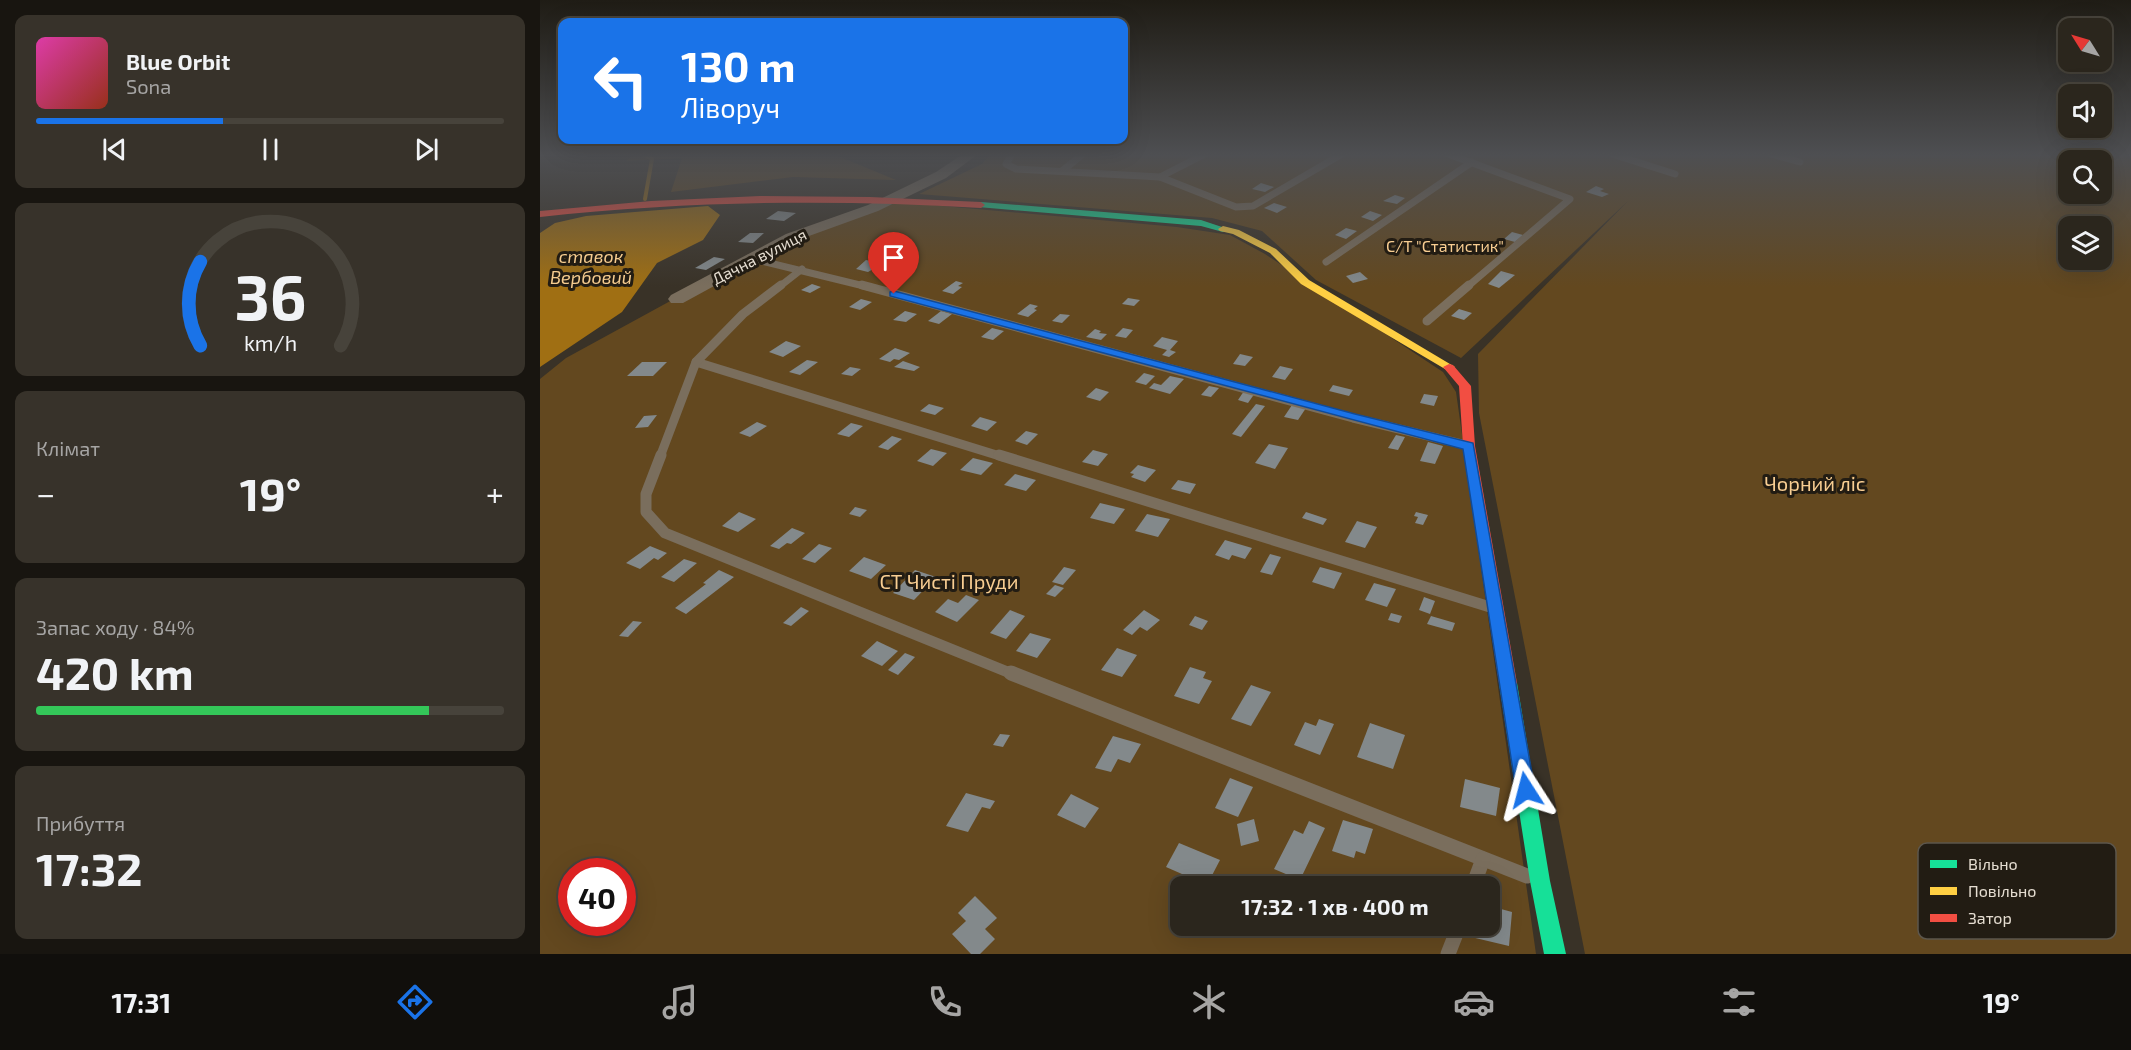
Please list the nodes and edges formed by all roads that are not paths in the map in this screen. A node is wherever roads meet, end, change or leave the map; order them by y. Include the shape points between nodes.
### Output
1 (713, 199) edge
2 (872, 199) edge
3 (890, 199) junction
4 (1215, 199) edge
5 (1266, 199) edge
6 (1419, 199) edge
7 (1569, 199) edge
8 (540, 214) edge
9 (749, 258) junction
10 (1326, 262) dead end
11 (802, 269) junction
12 (677, 299) dead end
13 (1427, 321) dead end
14 (696, 362) junction
15 (1469, 446) junction
16 (1495, 609) junction
17 (1483, 859) junction
18 (1477, 876) edge
19 (1540, 881) junction
20 (1455, 936) edge
21 (1448, 954) edge
22 (1555, 954) edge

1 - 8 street
2 - 3 street
3 - 9 street, Дачна вулиця
3 - 15 street via 1201,223 1236,232 1273,251 1305,282 1451,368 1465,386
4 - 5 lane via 1236,207 1253,206
6 - 10 lane
7 - 13 lane
9 - 11 lane
9 - 12 street, Дачна вулиця
11 - 14 lane via 743,314
11 - 15 lane
14 - 16 lane
14 - 17 lane via 646,494 646,512 665,533
15 - 16 street
16 - 19 street
17 - 18 lane
17 - 19 lane
19 - 22 street
20 - 21 lane

